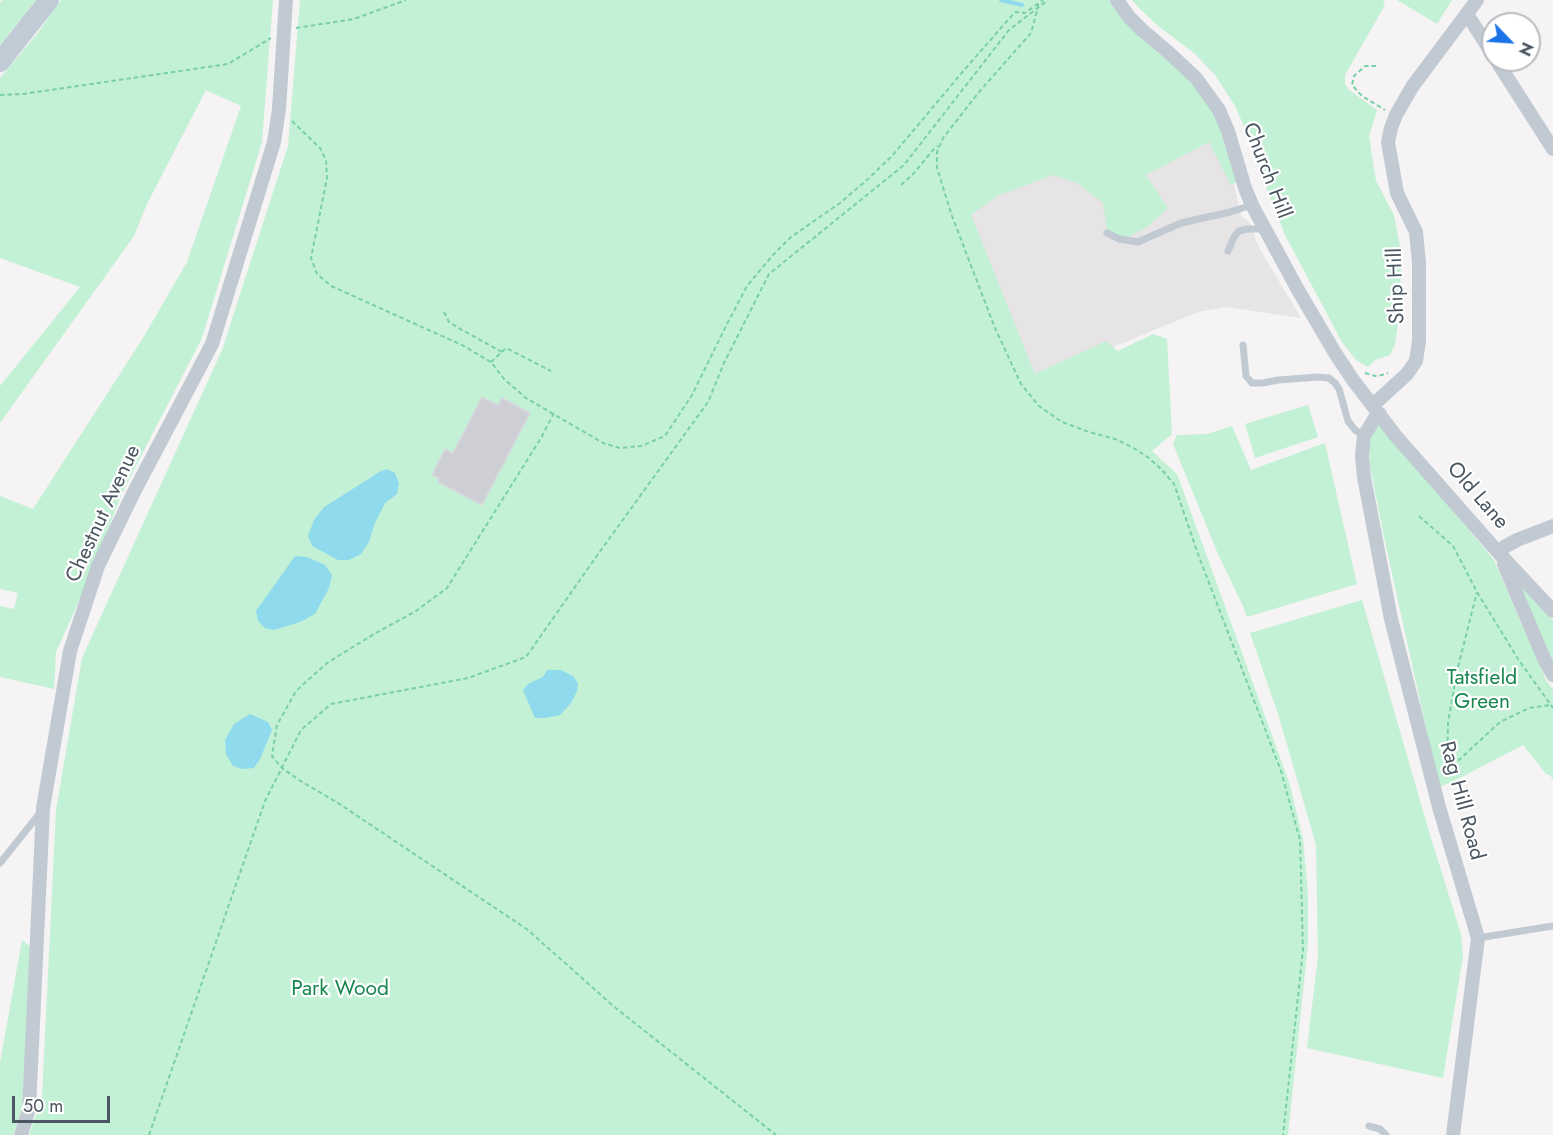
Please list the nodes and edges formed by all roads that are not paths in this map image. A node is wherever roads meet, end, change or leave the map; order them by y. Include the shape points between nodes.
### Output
1 (49, 0) edge
2 (286, 0) edge
3 (1117, 0) edge
4 (1477, 0) edge
5 (1467, 14) junction
6 (1481, 36) edge
7 (0, 62) edge
8 (1504, 72) edge
9 (1553, 149) edge
10 (1252, 205) junction
11 (1265, 229) junction
12 (1107, 233) dead end
13 (1228, 251) dead end
14 (1243, 345) dead end
15 (1376, 410) junction
16 (1364, 436) junction
17 (1553, 526) edge
18 (1498, 552) junction
19 (1553, 611) edge
20 (1553, 675) edge
21 (43, 808) junction
22 (0, 863) edge
23 (1553, 926) edge
24 (1478, 938) junction
25 (1369, 1126) dead end
26 (21, 1135) edge
27 (1386, 1135) edge
28 (1453, 1135) edge

1 - 7 main road
2 - 21 street, Chestnut Avenue via 274,142 212,344 98,566 70,651
3 - 10 street, Church Hill via 1142,30 1196,78 1219,110
4 - 5 street, Ship Hill
5 - 6 street
5 - 15 street, Ship Hill via 1412,87 1396,115 1388,142 1396,193 1416,232 1419,341 1416,361
8 - 9 street
10 - 11 street, Church Hill
10 - 12 lane via 1181,223 1138,242
11 - 13 lane via 1239,231
11 - 15 street, Church Hill via 1335,353
14 - 16 lane via 1246,376 1252,383 1329,378 1339,389 1348,421
15 - 16 street
15 - 18 street, Old Lane
16 - 24 street, Rag Hill Road via 1364,477 1391,619 1439,807
17 - 18 street
18 - 19 street, Old Lane
18 - 20 street
21 - 22 lane
21 - 26 street, Chestnut Avenue via 30,1109
23 - 24 lane
24 - 28 street, Rag Hill Road
25 - 27 lane

